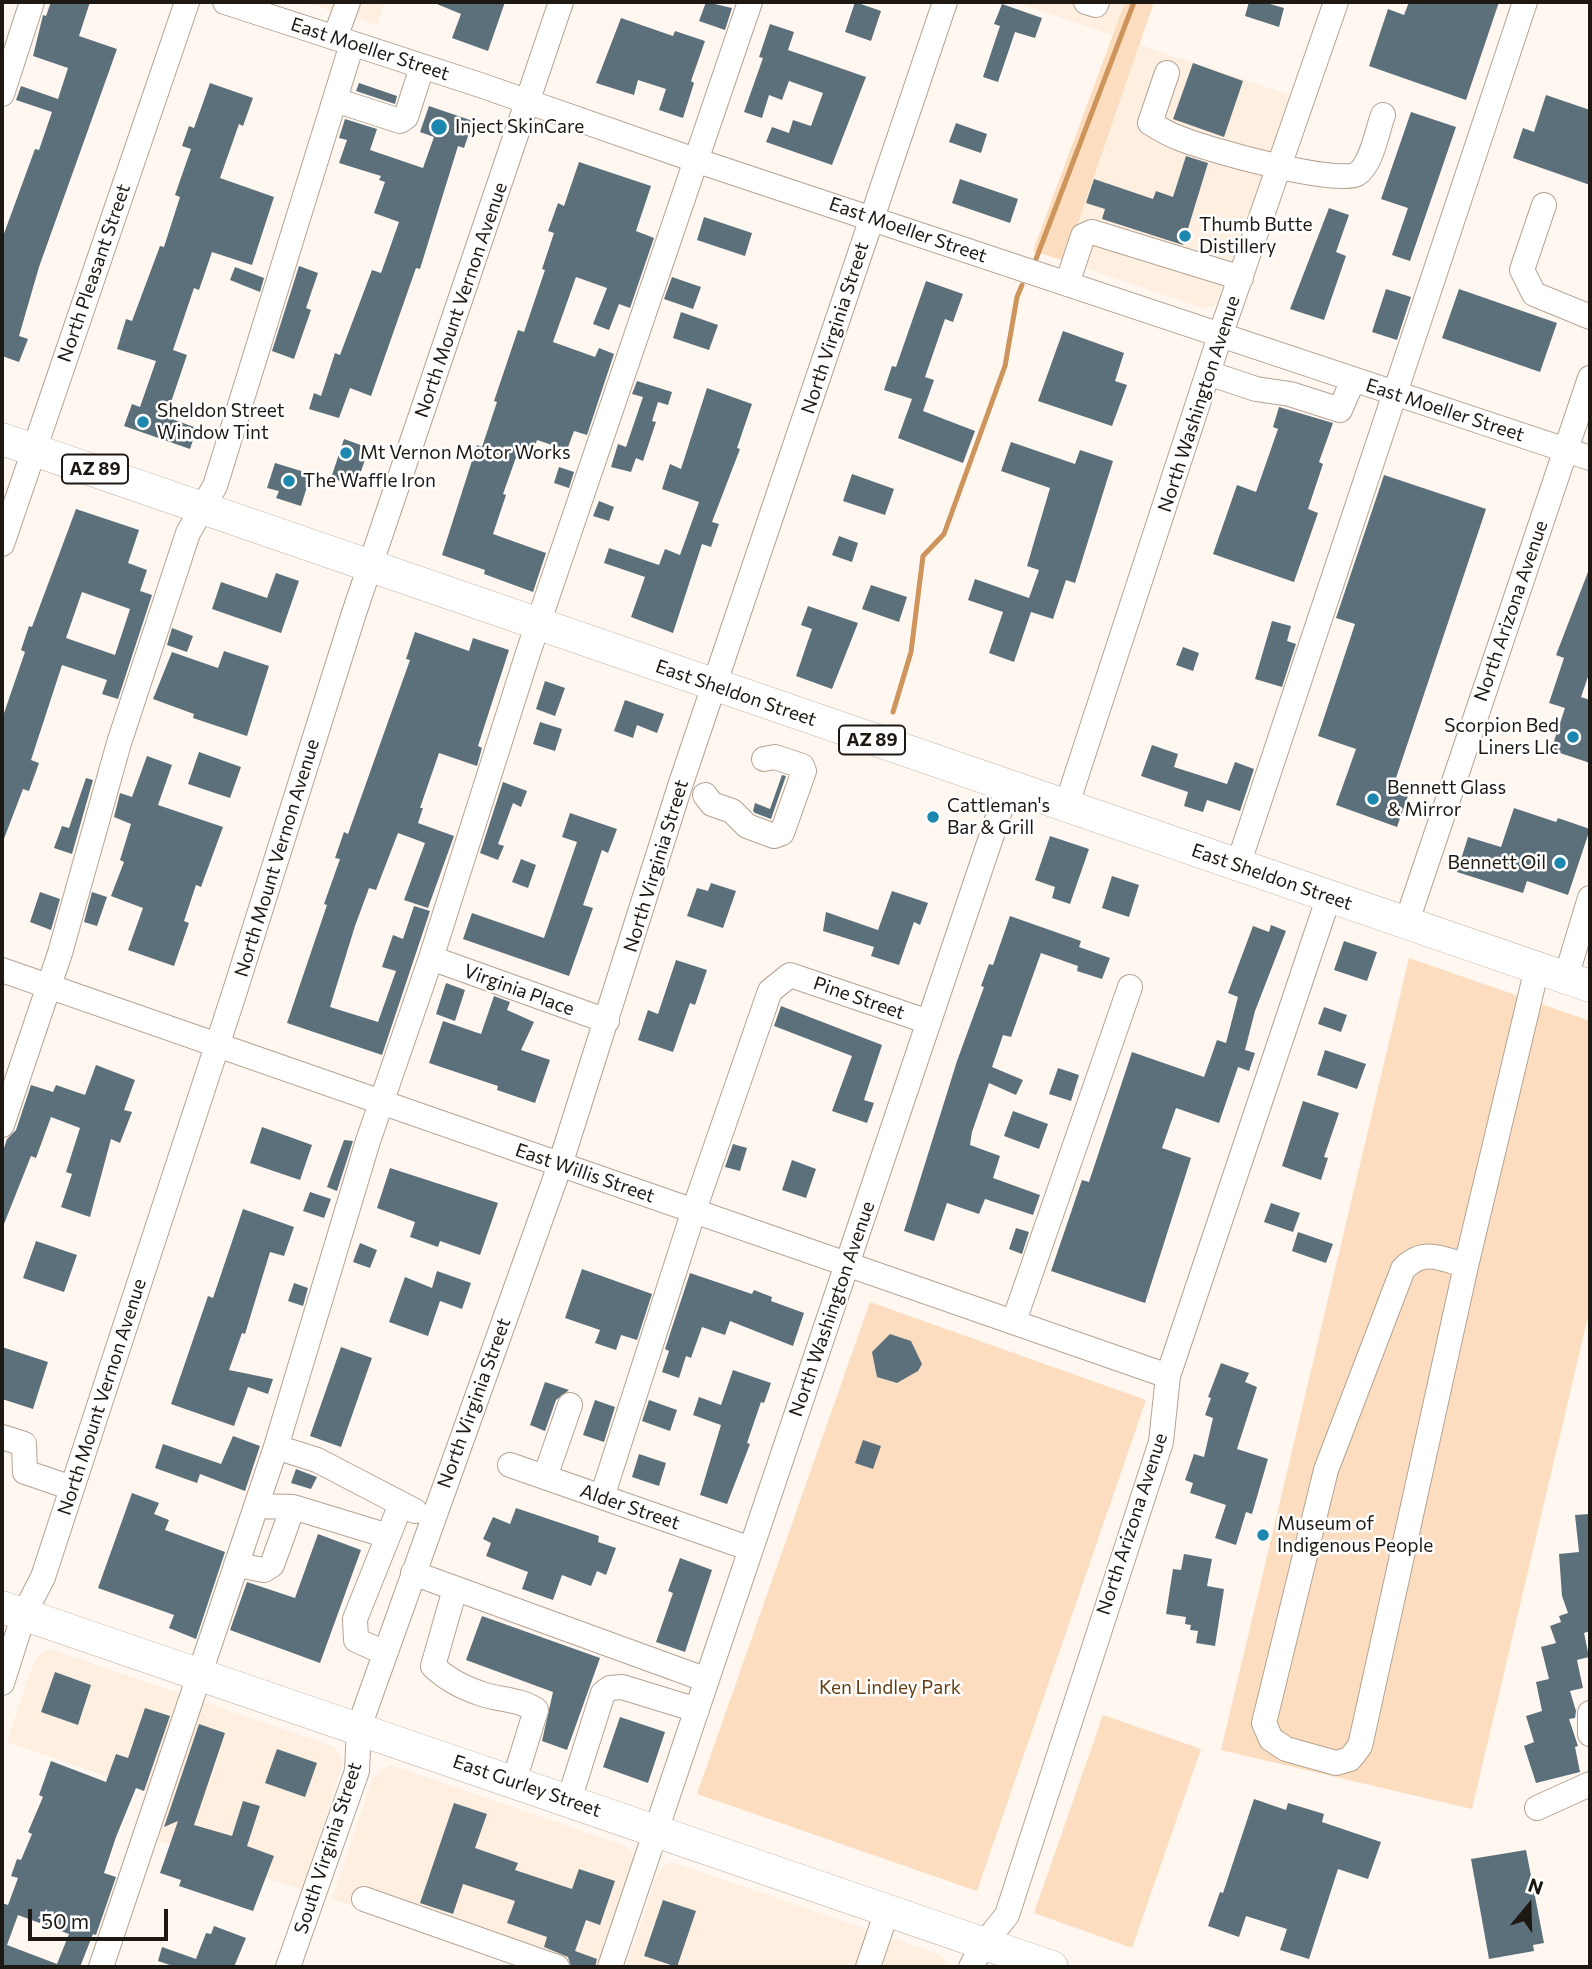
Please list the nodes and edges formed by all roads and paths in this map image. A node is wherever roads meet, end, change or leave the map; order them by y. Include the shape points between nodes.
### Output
1 (32, 2) edge
2 (187, 2) edge
3 (225, 2) edge
4 (348, 2) edge
5 (561, 2) edge
6 (750, 2) edge
7 (945, 2) edge
8 (1086, 2) edge
9 (1097, 2) edge
10 (1336, 2) edge
11 (1525, 2) edge
12 (257, 7) edge
13 (344, 41) junction
14 (422, 67) junction
15 (1167, 73) dead end
16 (2, 94) edge
17 (335, 100) junction
18 (528, 101) junction
19 (1383, 115) dead end
20 (695, 160) junction
21 (1280, 167) junction
22 (1544, 205) dead end
23 (872, 217) junction
24 (1241, 278) junction
25 (1067, 284) junction
26 (1590, 317) edge
27 (1220, 336) junction
28 (1282, 355) junction
29 (1208, 373) junction
30 (1590, 378) edge
31 (1353, 380) junction
32 (1269, 391) junction
33 (1395, 394) junction
34 (2, 439) edge
35 (33, 450) junction
36 (1566, 450) junction
37 (1590, 458) edge
38 (203, 507) junction
39 (2, 544) edge
40 (371, 566) junction
41 (538, 624) junction
42 (715, 686) junction
43 (764, 758) dead end
44 (1007, 787) junction
45 (705, 795) dead end
46 (1066, 807) junction
47 (1238, 865) junction
48 (1329, 896) junction
49 (1590, 898) edge
50 (1406, 924) junction
51 (431, 958) junction
52 (2, 970) edge
53 (1564, 977) edge
54 (49, 987) junction
55 (1130, 987) dead end
56 (607, 1021) junction
57 (929, 1022) junction
58 (218, 1043) junction
59 (382, 1100) junction
60 (2, 1125) edge
61 (559, 1165) junction
62 (694, 1210) junction
63 (848, 1262) junction
64 (1466, 1266) junction
65 (1014, 1321) junction
66 (1168, 1376) junction
67 (570, 1405) dead end
68 (2, 1437) edge
69 (276, 1447) junction
70 (510, 1465) dead end
71 (545, 1477) junction
72 (72, 1488) junction
73 (601, 1497) junction
74 (401, 1504) junction
75 (256, 1506) junction
76 (293, 1507) junction
77 (433, 1519) junction
78 (388, 1536) junction
79 (751, 1549) junction
80 (236, 1565) junction
81 (413, 1573) junction
82 (455, 1588) junction
83 (13, 1610) edge
84 (385, 1653) junction
85 (200, 1673) junction
86 (707, 1680) junction
87 (2, 1683) edge
88 (697, 1710) junction
89 (1590, 1713) edge
90 (359, 1727) junction
91 (1590, 1734) edge
92 (514, 1781) junction
93 (1590, 1784) edge
94 (569, 1800) junction
95 (1537, 1808) dead end
96 (656, 1831) junction
97 (364, 1899) dead end
98 (887, 1911) junction
99 (977, 1956) edge
100 (101, 1967) edge
101 (288, 1967) edge
102 (557, 1967) edge
103 (610, 1967) edge
104 (868, 1967) edge
105 (1052, 1967) edge

1 - 16 street
2 - 35 street, North Pleasant Street
3 - 12 street, East Moeller Street
4 - 13 street
5 - 18 street, North Mount Vernon Avenue
6 - 20 street
7 - 23 street, North Virginia Street
8 - 9 street
10 - 21 street, North Washington Avenue
11 - 33 street
12 - 13 street, East Moeller Street
13 - 14 street, East Moeller Street
13 - 17 street
14 - 17 street via 406,117 400,121
14 - 18 street, East Moeller Street
15 - 21 street via 1150,123 1179,138
17 - 38 street via 215,486
18 - 20 street, East Moeller Street
18 - 40 street, North Mount Vernon Avenue
19 - 21 street via 1365,166 1357,174 1340,179
20 - 23 street, East Moeller Street
20 - 41 street
21 - 24 street, North Washington Avenue
22 - 26 street via 1522,270 1534,294
23 - 25 street, East Moeller Street
23 - 42 street, North Virginia Street
24 - 25 street via 1092,232 1083,236
24 - 27 street, North Washington Avenue
25 - 27 street, East Moeller Street
27 - 28 street, East Moeller Street
27 - 29 street, North Washington Avenue
28 - 31 street, East Moeller Street
28 - 32 street
29 - 32 street
29 - 46 street, North Washington Avenue
30 - 36 street, North Arizona Avenue
31 - 32 street via 1340,410
31 - 33 street, East Moeller Street
33 - 36 street, East Moeller Street
33 - 47 street
34 - 35 main road, East Sheldon Street / AZ 89
35 - 38 main road, East Sheldon Street / AZ 89
35 - 39 street, North Pleasant Street
36 - 37 street, East Moeller Street
36 - 50 street, North Arizona Avenue
38 - 40 main road, East Sheldon Street / AZ 89
38 - 54 street via 188,533 119,743
40 - 41 main road, East Sheldon Street / AZ 89
40 - 58 street, North Mount Vernon Avenue
41 - 42 main road, East Sheldon Street / AZ 89
41 - 51 street
42 - 44 main road, East Sheldon Street / AZ 89
42 - 56 street, North Virginia Street
43 - 45 street via 775,757 802,766 804,771 782,833 774,836 747,826
44 - 46 main road, East Sheldon Street / AZ 89
44 - 57 street, North Washington Avenue
46 - 47 main road, East Sheldon Street / AZ 89
47 - 48 main road, East Sheldon Street / AZ 89
48 - 50 main road, East Sheldon Street / AZ 89
48 - 66 street, North Arizona Avenue
49 - 53 street
50 - 53 main road, East Sheldon Street / AZ 89
51 - 56 street, Virginia Place
51 - 59 street
52 - 54 street, East Willis Street
53 - 64 street
54 - 58 street, East Willis Street
54 - 60 street
55 - 65 street
56 - 61 street, North Virginia Street
57 - 62 street, Pine Street via 790,975 770,991
57 - 63 street, North Washington Avenue
58 - 59 street, East Willis Street
58 - 72 street, North Mount Vernon Avenue
59 - 61 street, East Willis Street
59 - 69 street
61 - 62 street, East Willis Street
61 - 77 street, North Virginia Street
62 - 63 street, East Willis Street
62 - 73 street
63 - 65 street, East Willis Street
63 - 79 street, North Washington Avenue
64 - 64 street via 1360,1746 1350,1759 1336,1763 1286,1749 1271,1740 1265,1723 1326,1471 1367,1358 1403,1269 1414,1258 1431,1255
65 - 66 street, East Willis Street
66 - 99 street, North Arizona Avenue via 1161,1442 1007,1916
67 - 71 street
68 - 72 street via 24,1444 25,1472
69 - 74 street via 317,1460
69 - 75 street
70 - 71 street, Alder Street
71 - 73 street, Alder Street
72 - 83 street, North Mount Vernon Avenue via 43,1577
73 - 79 street, Alder Street
74 - 77 street
74 - 78 street
75 - 76 street
75 - 80 street
76 - 78 street
76 - 80 street via 272,1565 264,1570
77 - 81 street, North Virginia Street
78 - 84 street via 354,1631 356,1640
79 - 86 street, North Washington Avenue
80 - 85 street
81 - 82 street
81 - 84 street, North Virginia Street
82 - 86 street
82 - 92 street via 433,1666 444,1677 482,1694 529,1704 536,1710
83 - 85 main road, East Gurley Street
83 - 87 street, North Mount Vernon Avenue
84 - 90 street, North Virginia Street
85 - 90 main road, East Gurley Street
85 - 100 street
86 - 88 street, North Washington Avenue
88 - 94 street via 622,1687 610,1688 603,1693
88 - 96 street, North Washington Avenue
89 - 91 street
90 - 92 main road, East Gurley Street
90 - 101 street, South Virginia Street via 357,1770
92 - 94 main road, East Gurley Street
93 - 95 street
94 - 96 main road, East Gurley Street
96 - 98 main road, East Gurley Street
96 - 103 street, North Washington Avenue
97 - 102 street
98 - 99 main road, East Gurley Street
98 - 104 street
99 - 105 main road, East Gurley Street

